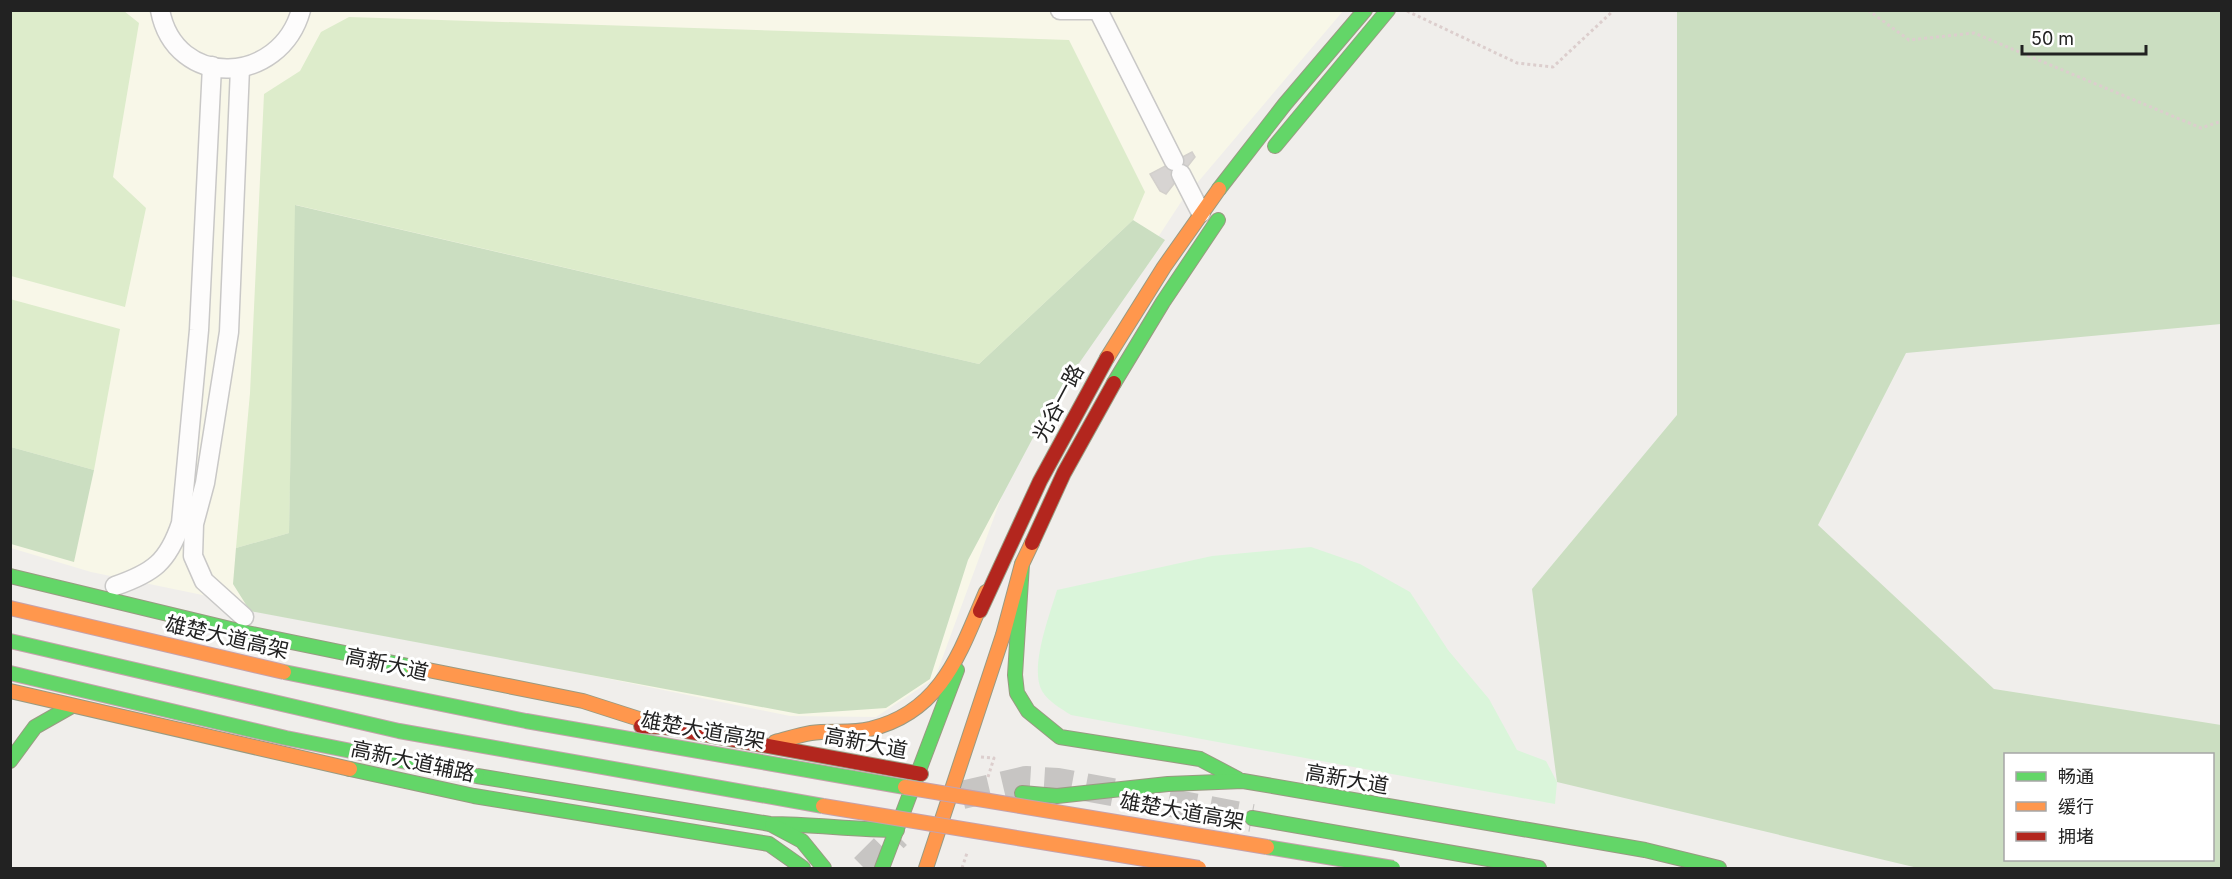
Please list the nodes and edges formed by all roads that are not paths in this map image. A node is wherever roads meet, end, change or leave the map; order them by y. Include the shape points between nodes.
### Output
1 (160, 10) edge
2 (301, 10) edge
3 (1060, 10) edge
4 (1365, 10) edge
5 (1388, 10) edge
6 (1099, 11) edge
7 (212, 66) junction
8 (240, 68) junction
9 (1265, 159) dead end
10 (1225, 211) dead end
11 (1201, 213) junction
12 (1022, 564) junction
13 (10, 576) edge
14 (109, 585) joint
15 (136, 591) dead end
16 (986, 592) junction
17 (13, 601) edge
18 (212, 609) dead end
19 (250, 618) joint
20 (10, 641) edge
21 (10, 652) edge
22 (24, 665) dead end
23 (960, 665) junction
24 (10, 673) edge
25 (990, 673) junction
26 (582, 685) dead end
27 (13, 695) edge
28 (72, 706) junction
29 (579, 721) junction
30 (664, 727) junction
31 (762, 744) junction
32 (10, 761) edge
33 (918, 774) junction
34 (945, 779) junction
35 (1242, 781) junction
36 (642, 783) junction
37 (1135, 788) junction
38 (1252, 818) tunnel mouth
39 (770, 824) junction
40 (897, 830) junction
41 (936, 837) junction
42 (1054, 859) dead end
43 (802, 868) edge
44 (824, 868) edge
45 (882, 868) edge
46 (926, 868) edge
47 (1123, 868) edge
48 (1199, 868) edge
49 (1393, 868) edge
50 (1539, 868) edge
51 (1719, 868) edge

1 - 7 street via 164,26 178,47
2 - 8 street via 293,32 278,51
3 - 6 street
4 - 11 main road, 光谷一路
5 - 9 main road
6 - 11 street
7 - 8 street
7 - 14 street via 199,330 181,523 173,546 161,562 143,576
8 - 19 street via 229,332 205,483 194,524 193,556 204,581
10 - 12 main road, 光谷一路 via 1163,302 1102,403
11 - 16 main road, 光谷一路 via 1098,370
12 - 25 main road, 光谷一路
12 - 35 main road via 1015,675 1017,693 1028,711 1060,737 1200,759
13 - 30 main road via 247,633 583,701
14 - 15 main road
16 - 23 main road, 光谷一路
16 - 31 main road via 943,684 924,705 871,729 810,733
17 - 29 main road, 高新大道 via 309,669
17 - 49 main road, 雄楚大道高架, bridge via 282,672 463,710
18 - 19 main road
20 - 48 main road, bridge via 454,741 758,796
21 - 36 main road via 288,716
22 - 27 main road
23 - 25 main road via 960,688 966,694 973,692
23 - 33 main road, 光谷一路
24 - 39 main road, bridge via 286,738 477,776
25 - 34 main road, 光谷一路
26 - 30 main road
27 - 28 main road, 高新大道辅路
28 - 32 main road via 46,717 23,736
28 - 43 main road, 高新大道辅路 via 474,796 761,843 788,855
29 - 30 main road, 高新大道
29 - 36 main road via 649,735 669,762 663,775
30 - 31 main road, 高新大道
31 - 33 main road, 高新大道
33 - 34 main road, 高新大道
33 - 40 main road, 光谷一路
34 - 37 main road, 高新大道 via 1040,796
34 - 41 main road, 光谷一路
35 - 37 main road, 高新大道
35 - 51 main road, 高新大道 via 1645,850
36 - 40 main road
37 - 47 main road via 1100,813 1094,825 1098,848
38 - 50 main road
39 - 40 main road via 810,824 848,831
39 - 44 main road via 802,841
40 - 41 main road
40 - 45 main road, 光谷一路
41 - 42 main road
41 - 46 main road, 光谷一路

